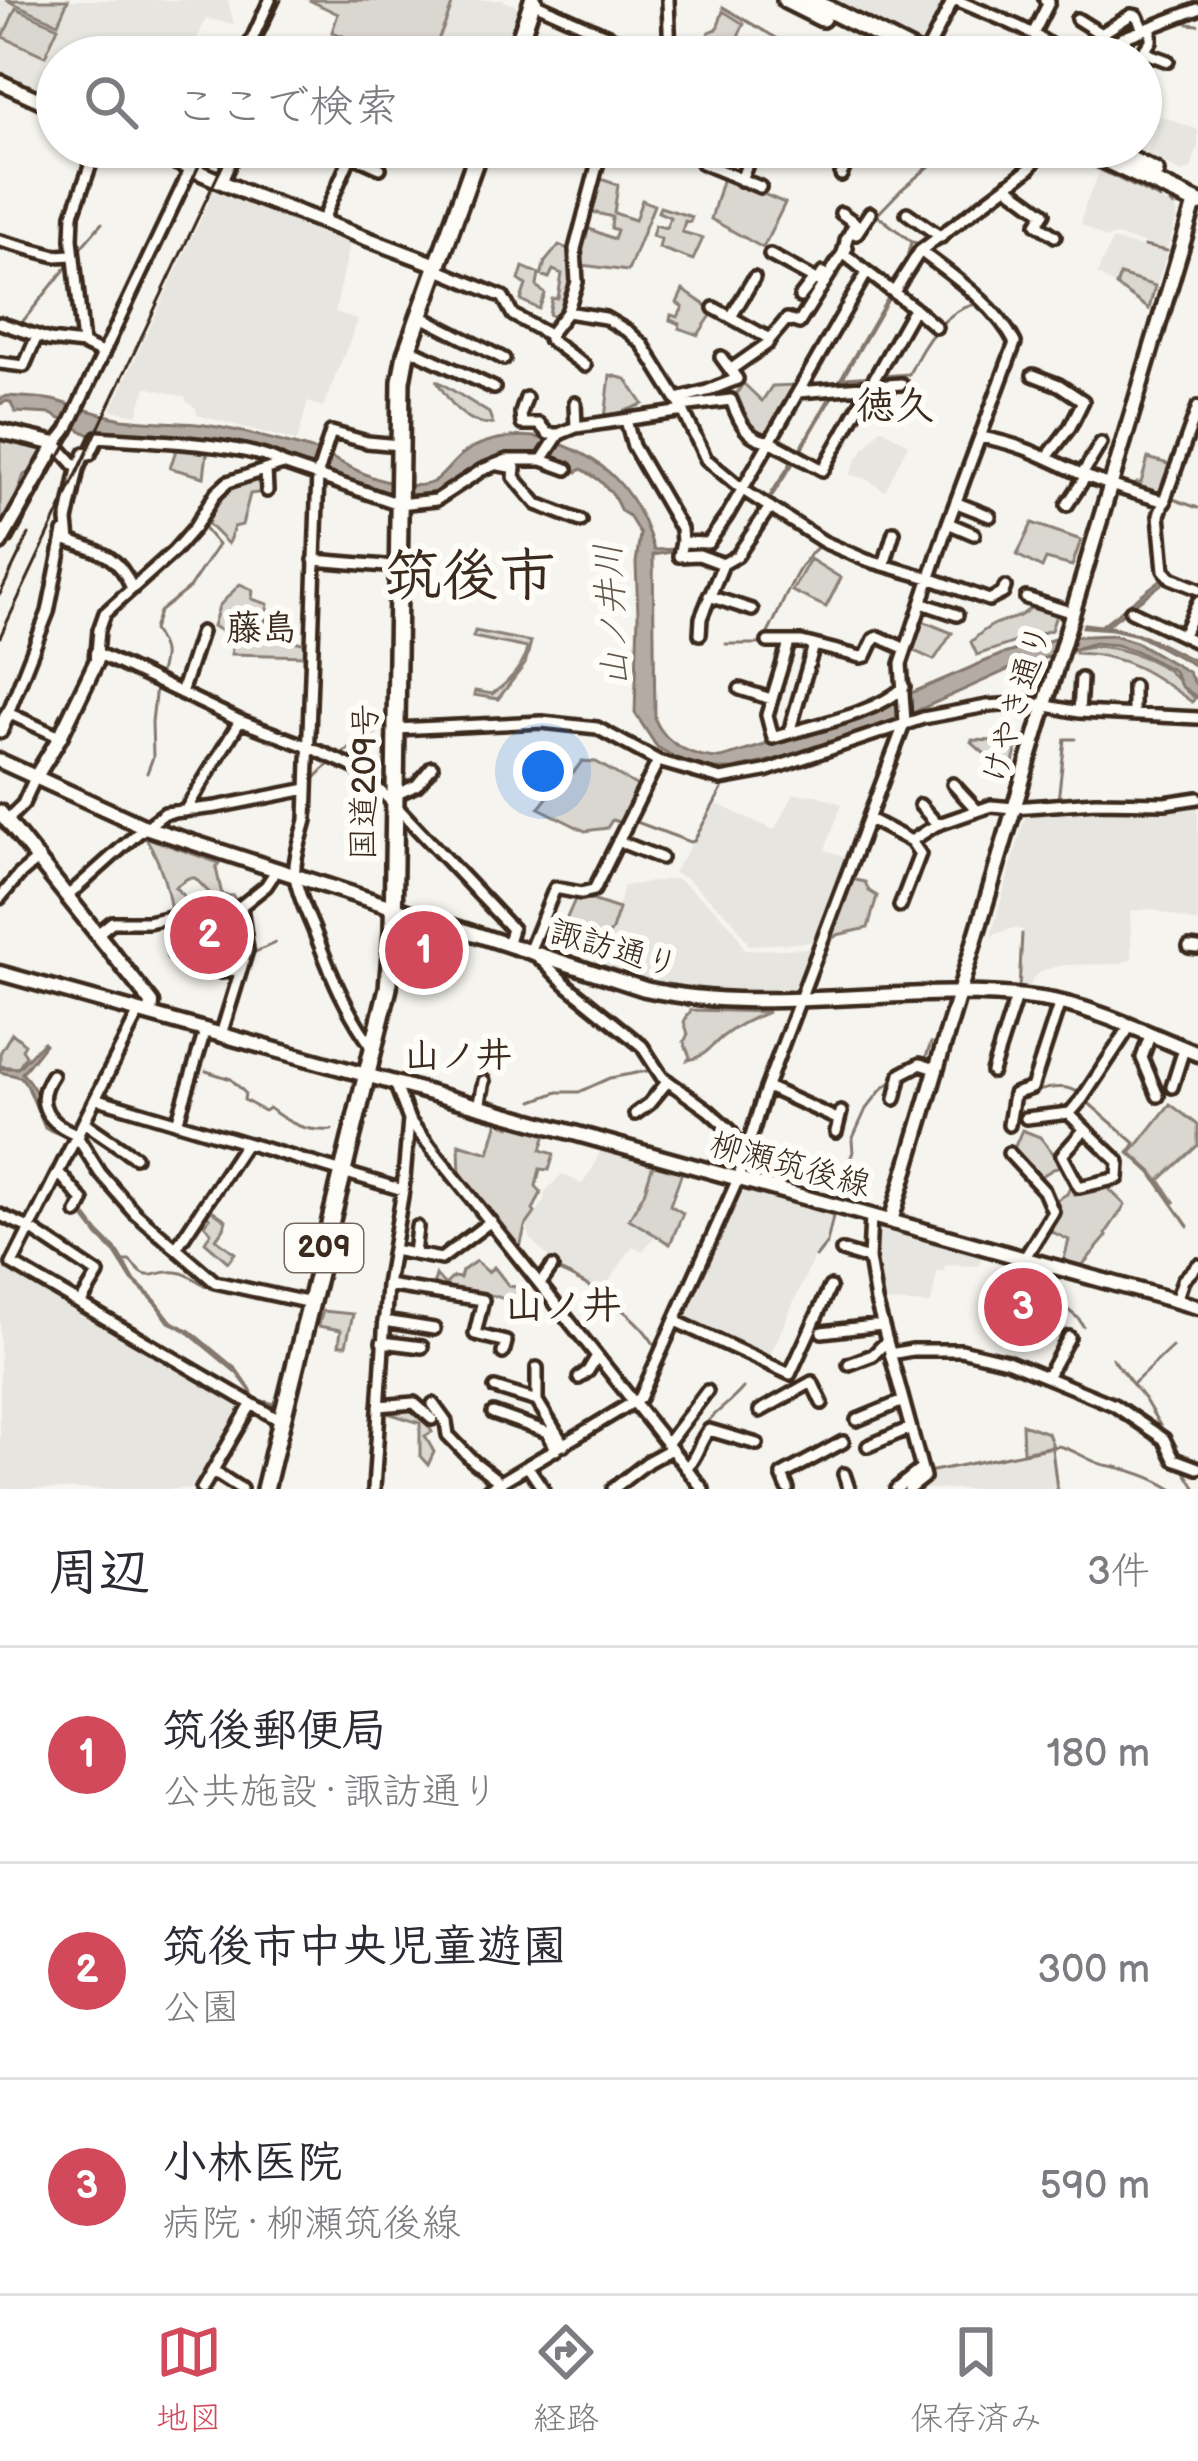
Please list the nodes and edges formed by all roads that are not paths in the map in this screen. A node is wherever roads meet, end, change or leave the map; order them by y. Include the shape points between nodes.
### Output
1 (270, 0) edge
2 (668, 0) edge
3 (786, 0) edge
4 (809, 0) edge
5 (955, 0) edge
6 (997, 0) edge
7 (1045, 0) edge
8 (533, 1) edge
9 (1193, 10) edge
10 (991, 16) junction
11 (1076, 19) dead end
12 (1147, 28) junction
13 (1033, 34) junction
14 (254, 36) edge
15 (521, 36) edge
16 (600, 36) edge
17 (669, 36) edge
18 (858, 36) edge
19 (882, 36) edge
20 (935, 36) edge
21 (1036, 36) edge
22 (1125, 36) edge
23 (1149, 36) edge
24 (1162, 59) edge
25 (1168, 61) dead end
26 (0, 82) edge
27 (36, 98) edge
28 (90, 168) edge
29 (228, 168) edge
30 (345, 168) edge
31 (472, 168) edge
32 (596, 168) edge
33 (711, 168) edge
34 (746, 168) edge
35 (844, 168) edge
36 (1030, 168) edge
37 (1125, 168) edge
38 (1141, 168) edge
39 (191, 169) joint
40 (841, 175) dead end
41 (742, 180) junction
42 (221, 182) junction
43 (1007, 186) junction
44 (760, 187) dead end
45 (1197, 200) edge
46 (841, 213) dead end
47 (870, 213) dead end
48 (908, 213) dead end
49 (322, 222) junction
50 (1055, 236) dead end
51 (941, 237) junction
52 (847, 238) junction
53 (1, 245) edge
54 (920, 250) junction
55 (843, 253) junction
56 (72, 255) junction
57 (770, 255) dead end
58 (437, 267) junction
59 (867, 272) junction
60 (754, 278) dead end
61 (814, 279) junction
62 (894, 292) junction
63 (800, 297) dead end
64 (714, 308) dead end
65 (914, 308) junction
66 (567, 312) junction
67 (420, 316) junction
68 (731, 317) junction
69 (0, 323) edge
70 (936, 326) dead end
71 (549, 335) junction
72 (37, 336) junction
73 (770, 339) junction
74 (83, 344) junction
75 (408, 348) junction
76 (104, 354) junction
77 (721, 357) dead end
78 (504, 359) dead end
79 (585, 366) dead end
80 (2, 368) edge
81 (730, 370) junction
82 (1033, 375) dead end
83 (742, 380) dead end
84 (901, 384) dead end
85 (870, 387) junction
86 (494, 388) dead end
87 (798, 392) junction
88 (526, 398) dead end
89 (731, 400) junction
90 (574, 403) dead end
91 (681, 406) junction
92 (1198, 406) edge
93 (626, 420) junction
94 (576, 427) junction
95 (4, 434) edge
96 (559, 436) junction
97 (982, 437) junction
98 (770, 441) junction
99 (1101, 443) dead end
100 (56, 444) junction
101 (399, 445) junction
102 (1048, 456) junction
103 (542, 460) junction
104 (283, 464) junction
105 (494, 464) junction
106 (567, 469) dead end
107 (78, 470) junction
108 (266, 470) junction
109 (318, 474) junction
110 (1084, 475) junction
111 (1111, 485) junction
112 (743, 490) junction
113 (267, 491) dead end
114 (1165, 502) junction
115 (957, 503) junction
116 (399, 504) junction
117 (1066, 505) dead end
118 (770, 506) junction
119 (990, 516) dead end
120 (67, 520) junction
121 (581, 521) dead end
122 (948, 523) junction
123 (894, 532) dead end
124 (974, 534) dead end
125 (0, 542) edge
126 (682, 542) junction
127 (314, 560) junction
128 (723, 564) junction
129 (884, 566) junction
130 (398, 567) junction
131 (929, 578) junction
132 (131, 586) junction
133 (1004, 587) dead end
134 (1198, 589) edge
135 (709, 596) junction
136 (1026, 598) dead end
137 (1198, 602) edge
138 (922, 603) junction
139 (752, 610) dead end
140 (1131, 611) dead end
141 (1073, 613) junction
142 (957, 615) dead end
143 (201, 632) dead end
144 (700, 634) dead end
145 (1183, 635) junction
146 (768, 642) dead end
147 (789, 643) junction
148 (1198, 643) edge
149 (814, 645) junction
150 (906, 649) junction
151 (97, 653) junction
152 (1081, 679) dead end
153 (1133, 686) dead end
154 (740, 689) dead end
155 (904, 690) junction
156 (181, 693) junction
157 (771, 699) junction
158 (1045, 705) junction
159 (1079, 712) junction
160 (8, 713) junction
161 (1133, 714) junction
162 (1198, 718) edge
163 (240, 721) junction
164 (905, 722) junction
165 (396, 729) junction
166 (0, 730) edge
167 (789, 733) junction
168 (60, 737) junction
169 (309, 747) junction
170 (0, 761) edge
171 (658, 761) junction
172 (432, 767) dead end
173 (35, 778) junction
174 (953, 784) dead end
175 (308, 789) junction
176 (1198, 798) edge
177 (395, 800) junction
178 (920, 805) dead end
179 (1014, 808) junction
180 (976, 809) junction
181 (185, 811) junction
182 (4, 816) edge
183 (869, 819) junction
184 (937, 824) junction
185 (146, 827) junction
186 (618, 841) junction
187 (911, 841) junction
188 (39, 858) junction
189 (662, 858) dead end
190 (276, 871) junction
191 (295, 877) junction
192 (71, 893) dead end
193 (0, 898) edge
194 (901, 906) dead end
195 (393, 908) junction
196 (101, 931) dead end
197 (507, 945) junction
198 (532, 953) junction
199 (241, 968) junction
200 (0, 974) edge
201 (958, 995) junction
202 (1016, 997) junction
203 (801, 1000) junction
204 (1060, 1003) junction
205 (145, 1014) junction
206 (1130, 1028) junction
207 (205, 1030) junction
208 (221, 1035) junction
209 (1148, 1041) dead end
210 (374, 1050) junction
211 (1191, 1051) edge
212 (936, 1069) junction
213 (992, 1072) dead end
214 (52, 1075) dead end
215 (368, 1076) junction
216 (484, 1081) dead end
217 (668, 1081) junction
218 (395, 1083) junction
219 (767, 1087) junction
220 (1172, 1087) dead end
221 (1158, 1096) dead end
222 (98, 1099) junction
223 (896, 1099) dead end
224 (479, 1107) junction
225 (1068, 1113) junction
226 (635, 1114) dead end
227 (1026, 1118) dead end
228 (409, 1120) junction
229 (177, 1123) junction
230 (85, 1124) junction
231 (1010, 1125) dead end
232 (1085, 1129) junction
233 (836, 1132) dead end
234 (78, 1136) junction
235 (245, 1144) junction
236 (1009, 1153) dead end
237 (744, 1155) junction
238 (135, 1157) dead end
239 (59, 1172) junction
240 (343, 1173) junction
241 (738, 1179) junction
242 (403, 1190) junction
243 (79, 1210) dead end
244 (0, 1215) edge
245 (871, 1216) junction
246 (490, 1221) junction
247 (891, 1221) junction
248 (417, 1227) dead end
249 (29, 1228) junction
250 (177, 1247) junction
251 (393, 1250) junction
252 (842, 1251) dead end
253 (413, 1254) junction
254 (869, 1259) junction
255 (1024, 1259) junction
256 (1198, 1265) edge
257 (552, 1267) dead end
258 (540, 1284) junction
259 (387, 1285) junction
260 (830, 1287) dead end
261 (1176, 1301) junction
262 (310, 1303) junction
263 (80, 1304) junction
264 (1198, 1307) edge
265 (675, 1321) junction
266 (384, 1322) junction
267 (882, 1325) junction
268 (434, 1329) dead end
269 (822, 1332) dead end
270 (1069, 1337) dead end
271 (382, 1342) junction
272 (422, 1347) dead end
273 (888, 1348) junction
274 (503, 1352) dead end
275 (597, 1356) junction
276 (849, 1364) dead end
277 (537, 1368) dead end
278 (790, 1374) junction
279 (1047, 1377) junction
280 (579, 1378) dead end
281 (495, 1388) dead end
282 (797, 1390) junction
283 (707, 1391) dead end
284 (537, 1401) junction
285 (903, 1401) junction
286 (634, 1403) junction
287 (822, 1403) dead end
288 (433, 1404) dead end
289 (251, 1406) junction
290 (379, 1406) junction
291 (760, 1411) dead end
292 (493, 1413) dead end
293 (432, 1419) dead end
294 (857, 1420) dead end
295 (281, 1421) junction
296 (910, 1428) junction
297 (843, 1442) dead end
298 (757, 1444) dead end
299 (669, 1446) junction
300 (868, 1446) dead end
301 (560, 1447) junction
302 (528, 1467) junction
303 (686, 1468) junction
304 (1198, 1468) edge
305 (921, 1469) junction
306 (213, 1471) junction
307 (844, 1474) dead end
308 (500, 1483) junction
309 (202, 1489) edge
310 (241, 1489) edge
311 (265, 1489) edge
312 (374, 1489) edge
313 (489, 1489) edge
314 (543, 1489) edge
315 (613, 1489) edge
316 (703, 1489) edge
317 (788, 1489) edge
318 (849, 1489) edge
319 (896, 1489) edge
320 (909, 1489) edge

1 - 14 street
2 - 17 street
3 - 18 highway
4 - 19 highway
5 - 10 street
5 - 20 street
6 - 10 street
7 - 13 street
8 - 15 highway
8 - 16 street
9 - 12 street
10 - 13 street
11 - 12 street via 1101,34 1131,15
12 - 22 street
12 - 23 street
13 - 21 street
24 - 25 street
26 - 27 street
28 - 56 street via 74,214
29 - 42 street
30 - 49 street
31 - 58 highway, 国道209号 / 209
32 - 66 street
33 - 41 street
34 - 41 street
35 - 40 street
36 - 43 street
37 - 45 highway
38 - 45 highway
39 - 42 street
39 - 76 street
41 - 44 street
42 - 49 street
43 - 50 street via 1044,213 1036,224
43 - 51 street
45 - 111 street, けやき通り
46 - 52 street via 855,223
47 - 55 street
48 - 51 street
49 - 58 street
51 - 54 street
52 - 55 street
52 - 61 street
53 - 56 street
54 - 62 street
54 - 97 street via 976,293 1015,343
55 - 59 street
55 - 73 street via 799,323 787,319
56 - 74 street
57 - 61 street
58 - 67 highway, 国道209号 / 209
58 - 71 street via 503,297 513,315
59 - 62 street
59 - 87 street
60 - 68 street
61 - 63 street
62 - 65 street
64 - 68 street
65 - 70 street
65 - 85 street
66 - 71 street
66 - 91 street via 629,332
67 - 75 highway, 国道209号 / 209
67 - 78 street
68 - 73 street
69 - 72 street
71 - 79 street
72 - 74 street
72 - 80 street via 24,366
73 - 81 street
74 - 76 street
75 - 86 street
75 - 101 highway, 国道209号 / 209
76 - 100 street
77 - 81 street
81 - 91 street via 737,379
82 - 102 street via 1083,401
83 - 89 street
84 - 85 street
85 - 87 street
85 - 98 street via 823,470
87 - 98 street
88 - 96 street via 522,424
89 - 91 street
89 - 98 street via 744,430
90 - 94 street
91 - 93 street
91 - 112 street via 706,459
92 - 114 street
93 - 94 street
93 - 126 street
94 - 96 street
95 - 100 street
96 - 103 street
97 - 102 street
97 - 115 street
98 - 112 street
99 - 110 street
100 - 107 street
100 - 125 street
101 - 109 street via 331,432
101 - 116 highway, 国道209号 / 209
102 - 110 street
103 - 105 street
103 - 106 street
104 - 107 street via 207,446 98,437
104 - 108 street
104 - 109 street
105 - 116 street via 436,500
105 - 121 street via 515,468 537,504
107 - 120 street
108 - 113 street
108 - 132 street via 228,482 174,550
109 - 116 street
109 - 127 street
110 - 111 street
110 - 117 street
111 - 114 street
111 - 141 street, けやき通り
112 - 118 street
112 - 126 street via 708,543
114 - 134 street via 1163,570
115 - 119 street
115 - 122 street
116 - 130 highway, 国道209号 / 209
118 - 128 street
118 - 129 street via 824,542
120 - 132 street via 69,541 104,553
120 - 160 street via 48,612
122 - 124 street
122 - 131 street
123 - 129 street
126 - 128 street via 680,556
127 - 130 street
127 - 169 street
128 - 135 street
129 - 131 street
130 - 165 highway, 国道209号 / 209
131 - 133 street via 992,604
131 - 138 street
132 - 151 street via 105,613
135 - 139 street
135 - 144 street
136 - 141 street
137 - 145 street
138 - 142 street
138 - 150 street
140 - 145 street
141 - 158 street, けやき通り
143 - 156 street
145 - 148 street
146 - 147 street
147 - 149 street
147 - 157 street
149 - 150 street via 861,657 878,637
149 - 167 street
150 - 155 street
151 - 156 street
151 - 168 street
152 - 159 street
153 - 161 street
154 - 157 street
155 - 164 street
155 - 167 street
156 - 163 street
157 - 167 street via 773,738
158 - 159 street
158 - 164 street
158 - 179 street, けやき通り
159 - 161 street
160 - 166 street
160 - 168 street
161 - 162 street
163 - 169 street
163 - 181 street
164 - 171 street via 765,771 721,778
164 - 183 street
165 - 171 street via 542,722 597,728
165 - 177 highway, 国道209号 / 209
168 - 173 street
169 - 175 street
169 - 177 street via 356,768
170 - 173 street, 諏訪通り
171 - 186 street
172 - 177 street
173 - 182 street via 22,804
173 - 185 street, 諏訪通り
174 - 180 street
175 - 181 street
175 - 191 street
176 - 179 street
177 - 195 highway, 国道209号 / 209
177 - 197 street via 512,929
178 - 184 street
179 - 180 street
179 - 201 street, けやき通り
180 - 184 street
181 - 185 street
182 - 188 street
183 - 187 street
183 - 203 street
184 - 187 street
185 - 190 street, 諏訪通り
185 - 192 street
186 - 189 street
186 - 198 street via 591,892 555,888
187 - 194 street via 919,856
188 - 193 street
188 - 205 street via 152,1003
190 - 191 street, 諏訪通り
190 - 199 street via 241,906
191 - 195 street, 諏訪通り
191 - 210 street via 331,975
195 - 197 street, 諏訪通り
195 - 210 highway, 国道209号 / 209
196 - 199 street via 112,922 170,917 174,954 220,972
197 - 198 street, 諏訪通り
198 - 203 street, 諏訪通り via 683,998
198 - 217 street via 642,1046
199 - 208 street
200 - 205 street, 柳瀬筑後線
201 - 202 street, 諏訪通り
201 - 203 street, 諏訪通り
201 - 212 street, けやき通り
202 - 204 street, 諏訪通り
202 - 213 street
203 - 219 street
204 - 206 street, 諏訪通り
204 - 231 street via 1032,1088 1014,1094
205 - 207 street, 柳瀬筑後線
205 - 222 street
206 - 211 street, 諏訪通り
206 - 225 street
207 - 208 street, 柳瀬筑後線
207 - 229 street
208 - 215 street, 柳瀬筑後線
209 - 221 street via 1142,1058
210 - 215 highway, 国道209号 / 209
211 - 220 street
212 - 223 street via 920,1064 901,1074
212 - 247 street, けやき通り
214 - 234 street via 44,1103
215 - 218 street, 柳瀬筑後線
215 - 240 highway, 国道209号 / 209
216 - 224 street
217 - 226 street
217 - 237 street via 730,1130
218 - 224 street, 柳瀬筑後線
218 - 228 street
219 - 233 street via 839,1116
219 - 237 street
222 - 229 street
222 - 230 street
224 - 241 street, 柳瀬筑後線
225 - 227 street
225 - 232 street
228 - 242 street
228 - 246 street
229 - 235 street
230 - 234 street
230 - 238 street
232 - 232 street via 1119,1162 1118,1178 1079,1187 1062,1155
234 - 239 street
234 - 250 street via 135,1213
235 - 240 street
235 - 250 street
236 - 255 street via 1053,1212
237 - 241 street
239 - 243 street via 83,1201
239 - 249 street
240 - 242 street
240 - 262 highway, 国道209号 / 209
241 - 245 street, 柳瀬筑後線
241 - 265 street
242 - 251 street
244 - 249 street
245 - 247 street, 柳瀬筑後線
245 - 254 street
246 - 253 street via 441,1259
246 - 258 street
247 - 255 street, 柳瀬筑後線
248 - 253 street
249 - 263 street via 98,1274
249 - 263 street via 12,1264
250 - 262 street via 215,1282
251 - 253 street
251 - 259 street
252 - 254 street
254 - 267 street
255 - 261 street, 柳瀬筑後線
256 - 261 street
257 - 258 street
258 - 275 street
259 - 266 street
259 - 274 street via 483,1300 475,1334 506,1342
260 - 278 street
261 - 264 street, 柳瀬筑後線
262 - 295 highway, 国道209号 / 209
263 - 289 street
265 - 278 street
265 - 286 street
266 - 268 street
266 - 271 street
267 - 269 street
267 - 273 street
270 - 279 street
271 - 272 street
271 - 290 street
273 - 276 street
273 - 279 street via 961,1350
273 - 285 street
275 - 280 street
275 - 286 street
277 - 284 street
278 - 282 street
279 - 304 street via 1114,1405 1164,1439 1174,1459
281 - 284 street
282 - 287 street via 812,1382
282 - 291 street
283 - 299 street
284 - 301 street
285 - 294 street
285 - 296 street
286 - 299 street
286 - 301 street
288 - 308 street via 448,1435
289 - 295 street
289 - 306 street
290 - 293 street via 414,1403
290 - 312 street
292 - 301 street via 547,1432
295 - 311 highway, 国道209号 / 209
296 - 300 street
296 - 305 street
297 - 317 street via 782,1475
298 - 303 street via 709,1430
299 - 303 street
299 - 315 street
301 - 302 street
302 - 308 street
302 - 314 street
303 - 316 street
305 - 319 street
305 - 320 street via 923,1478
306 - 309 street
306 - 310 street
307 - 318 street
308 - 313 street

